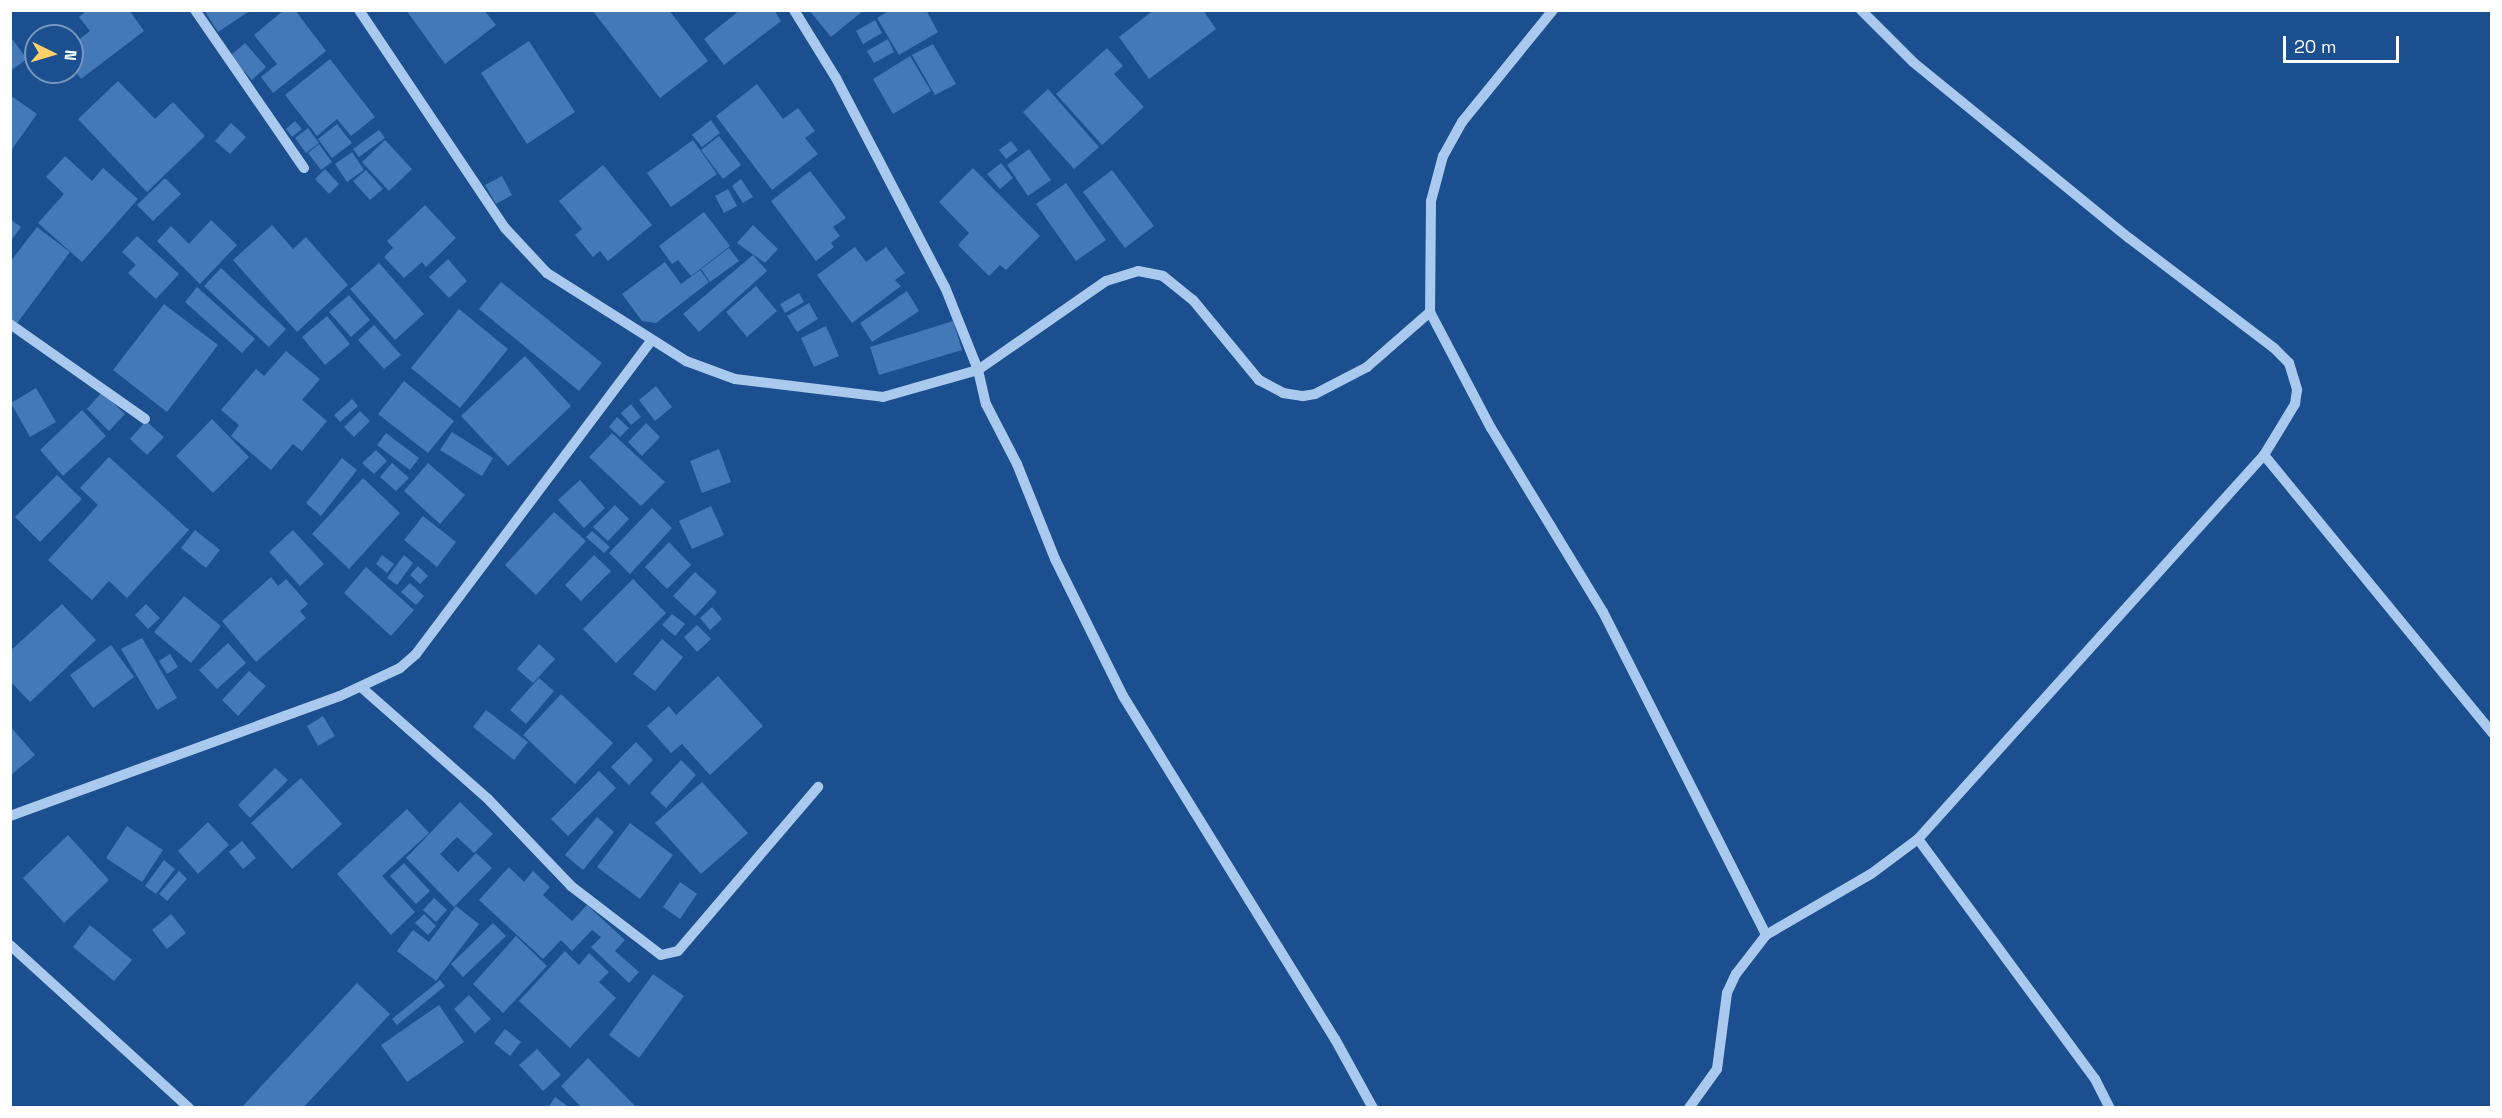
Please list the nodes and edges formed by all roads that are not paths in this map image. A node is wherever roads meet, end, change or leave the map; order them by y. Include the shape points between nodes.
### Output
1 (195, 10) edge
2 (359, 10) edge
3 (794, 10) edge
4 (1553, 10) edge
5 (1861, 10) edge
6 (304, 168) dead end
7 (1430, 312) junction
8 (10, 324) edge
9 (651, 340) junction
10 (978, 370) junction
11 (146, 419) dead end
12 (2264, 454) junction
13 (361, 687) junction
14 (2492, 733) edge
15 (818, 787) dead end
16 (10, 816) edge
17 (1918, 839) junction
18 (1766, 935) junction
19 (10, 945) edge
20 (189, 1107) edge
21 (1373, 1107) edge
22 (1689, 1107) edge
23 (2110, 1107) edge

1 - 6 street
2 - 9 street via 505,228 547,273
3 - 10 street via 836,78 945,287
4 - 7 street via 1462,122 1443,156 1431,201
5 - 12 street via 1913,62 2289,363 2295,378 2295,404
7 - 10 street via 1367,367 1324,390 1303,396 1283,393 1259,380 1193,300 1163,276 1138,271 1101,285
7 - 18 street via 1491,428 1603,612
8 - 11 street
9 - 10 street via 686,361 735,379 811,391 883,397
9 - 13 street via 416,654 400,668
10 - 21 street via 986,404 1017,464 1055,559 1123,696
12 - 14 street
12 - 17 street
13 - 15 street via 488,799 571,886 661,955 678,951
13 - 16 street
17 - 18 street via 1871,874
17 - 23 street via 2095,1079
18 - 22 street via 1736,974 1727,993 1718,1069
19 - 20 street

